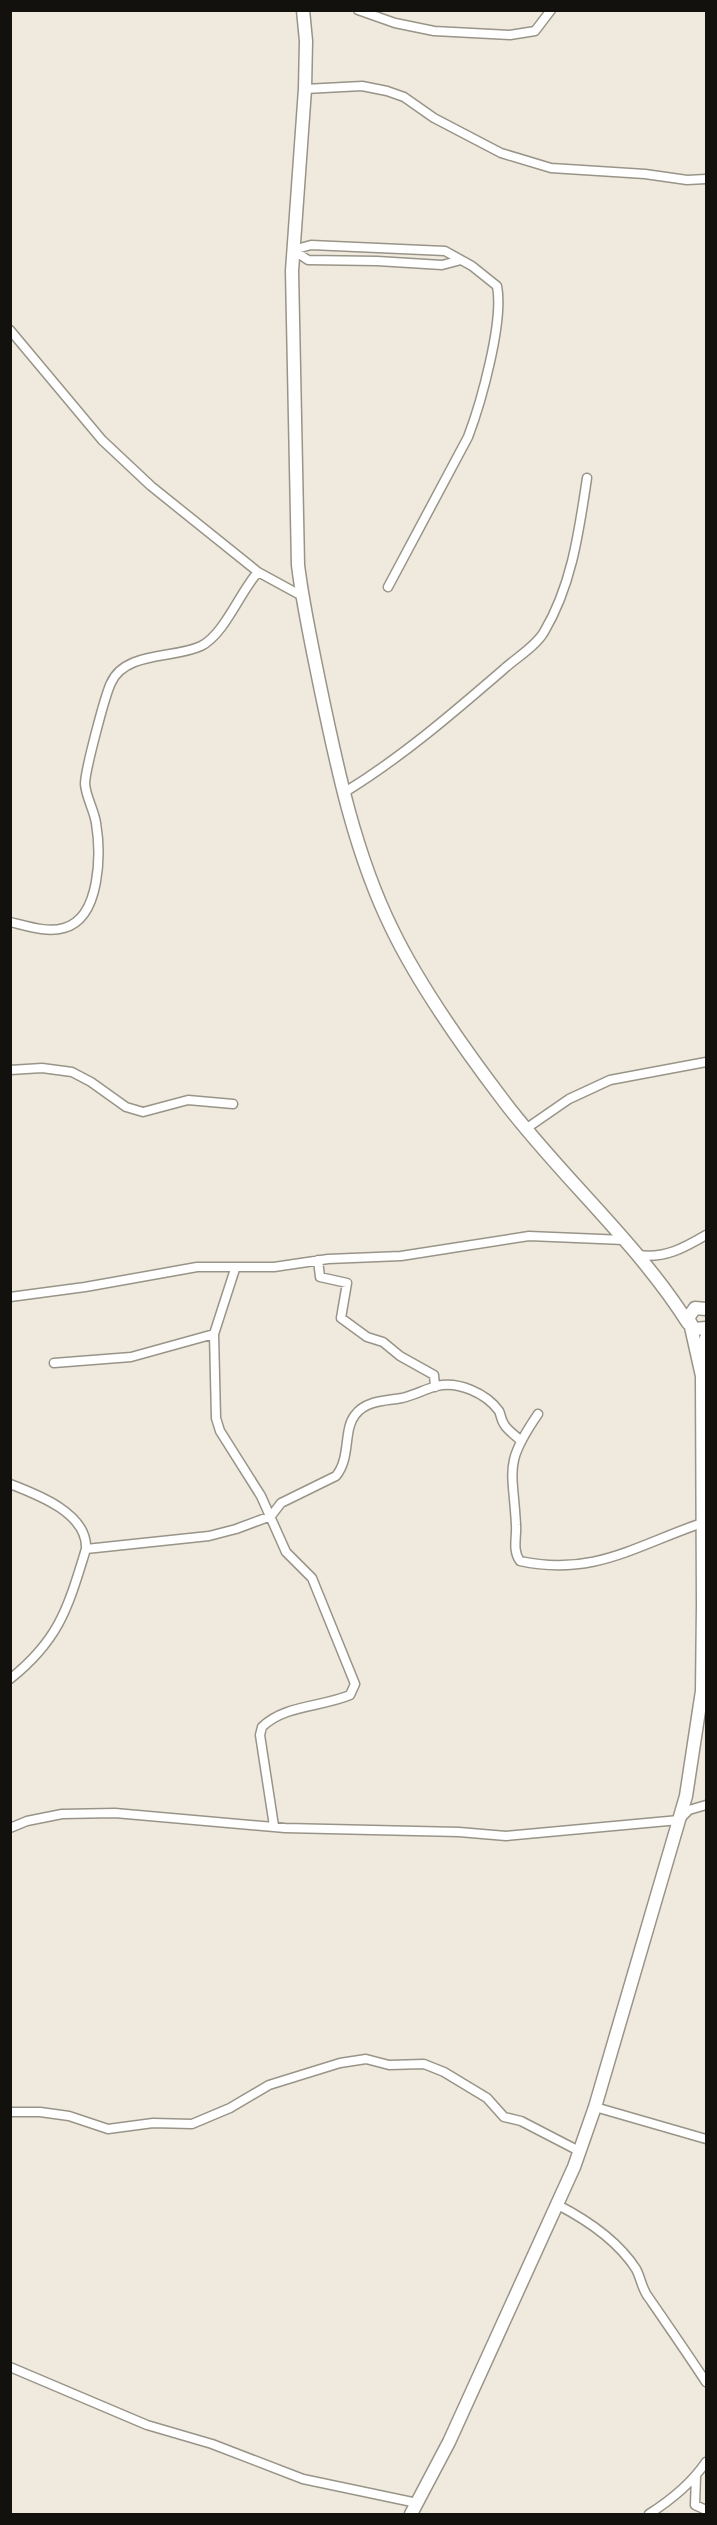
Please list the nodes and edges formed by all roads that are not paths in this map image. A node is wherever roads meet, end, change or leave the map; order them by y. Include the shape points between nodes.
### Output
1 (303, 10) edge
2 (358, 10) edge
3 (551, 10) edge
4 (305, 89) junction
5 (706, 179) edge
6 (293, 250) junction
7 (461, 260) junction
8 (10, 330) edge
9 (587, 478) dead end
10 (258, 572) junction
11 (388, 587) dead end
12 (302, 596) junction
13 (345, 792) junction
14 (10, 922) edge
15 (706, 1062) edge
16 (10, 1070) edge
17 (233, 1104) dead end
18 (527, 1128) junction
19 (706, 1235) edge
20 (624, 1240) junction
21 (638, 1255) junction
22 (318, 1260) junction
23 (235, 1269) junction
24 (671, 1296) junction
25 (10, 1297) edge
26 (703, 1308) edge
27 (690, 1325) junction
28 (706, 1328) edge
29 (214, 1334) junction
30 (706, 1338) edge
31 (54, 1363) dead end
32 (702, 1376) junction
33 (435, 1387) junction
34 (538, 1414) dead end
35 (520, 1440) junction
36 (10, 1484) edge
37 (271, 1516) junction
38 (702, 1523) junction
39 (86, 1550) junction
40 (10, 1679) edge
41 (706, 1805) edge
42 (679, 1820) junction
43 (274, 1826) junction
44 (10, 1828) edge
45 (595, 2107) junction
46 (10, 2112) edge
47 (706, 2139) edge
48 (579, 2151) junction
49 (558, 2205) junction
50 (10, 2367) edge
51 (706, 2382) edge
52 (706, 2462) edge
53 (696, 2476) junction
54 (414, 2509) edge
55 (706, 2510) edge
56 (649, 2514) edge

1 - 4 street
2 - 3 street via 434,31 510,35 535,31
4 - 5 street via 362,86 387,91 501,153 552,168
4 - 6 street
6 - 7 street via 311,245 380,246 445,251
6 - 7 street via 308,260 442,265
6 - 12 street via 292,344
7 - 11 street via 497,286 500,297 486,374 468,437
8 - 10 street via 102,440 151,486
9 - 13 street via 563,595 543,635 432,730 377,773
10 - 12 street
10 - 14 street via 216,634 202,646 134,663 114,678 86,777 98,842 95,890 72,925 48,930
12 - 13 street
13 - 18 street via 391,928 442,1012
15 - 18 street via 610,1080 569,1099
16 - 17 street via 42,1068 72,1072 126,1107 143,1112 188,1100
18 - 20 street
19 - 21 street via 686,1248 662,1256
20 - 21 street
20 - 22 street via 530,1236 401,1256
21 - 24 street
22 - 23 street
22 - 33 street via 320,1276 347,1283 341,1318 367,1337 427,1369 434,1375
23 - 25 street via 197,1267
23 - 29 street
24 - 26 street
24 - 27 street
26 - 27 street via 689,1314
27 - 28 street via 698,1330
27 - 32 street
29 - 31 street via 131,1357
29 - 37 street via 220,1431
30 - 32 street
32 - 38 street
33 - 35 street via 466,1388 484,1397
33 - 37 street via 363,1407 352,1421 345,1458 336,1476 281,1503
34 - 35 street
35 - 38 street via 511,1474 515,1550 520,1561 559,1565 608,1560
36 - 39 street via 73,1518 84,1528
37 - 39 street via 209,1536
37 - 43 street via 286,1552 312,1578 355,1684 350,1695 285,1712 262,1727
38 - 42 street via 702,1691
39 - 40 street via 60,1626 29,1664
41 - 42 street via 689,1810
42 - 43 street via 506,1836
42 - 45 street
43 - 44 street via 62,1814
45 - 47 street
45 - 48 street
46 - 48 street via 69,2116 108,2129 153,2123 192,2124 222,2113 270,2085 366,2059 389,2065 424,2064 444,2072 487,2098 504,2117 521,2121
48 - 49 street
49 - 51 street via 579,2216 626,2256 637,2270 647,2296 674,2329
49 - 54 street via 450,2442
50 - 54 street via 147,2425 212,2444 303,2479
52 - 53 street
53 - 55 street via 695,2505
53 - 56 street

